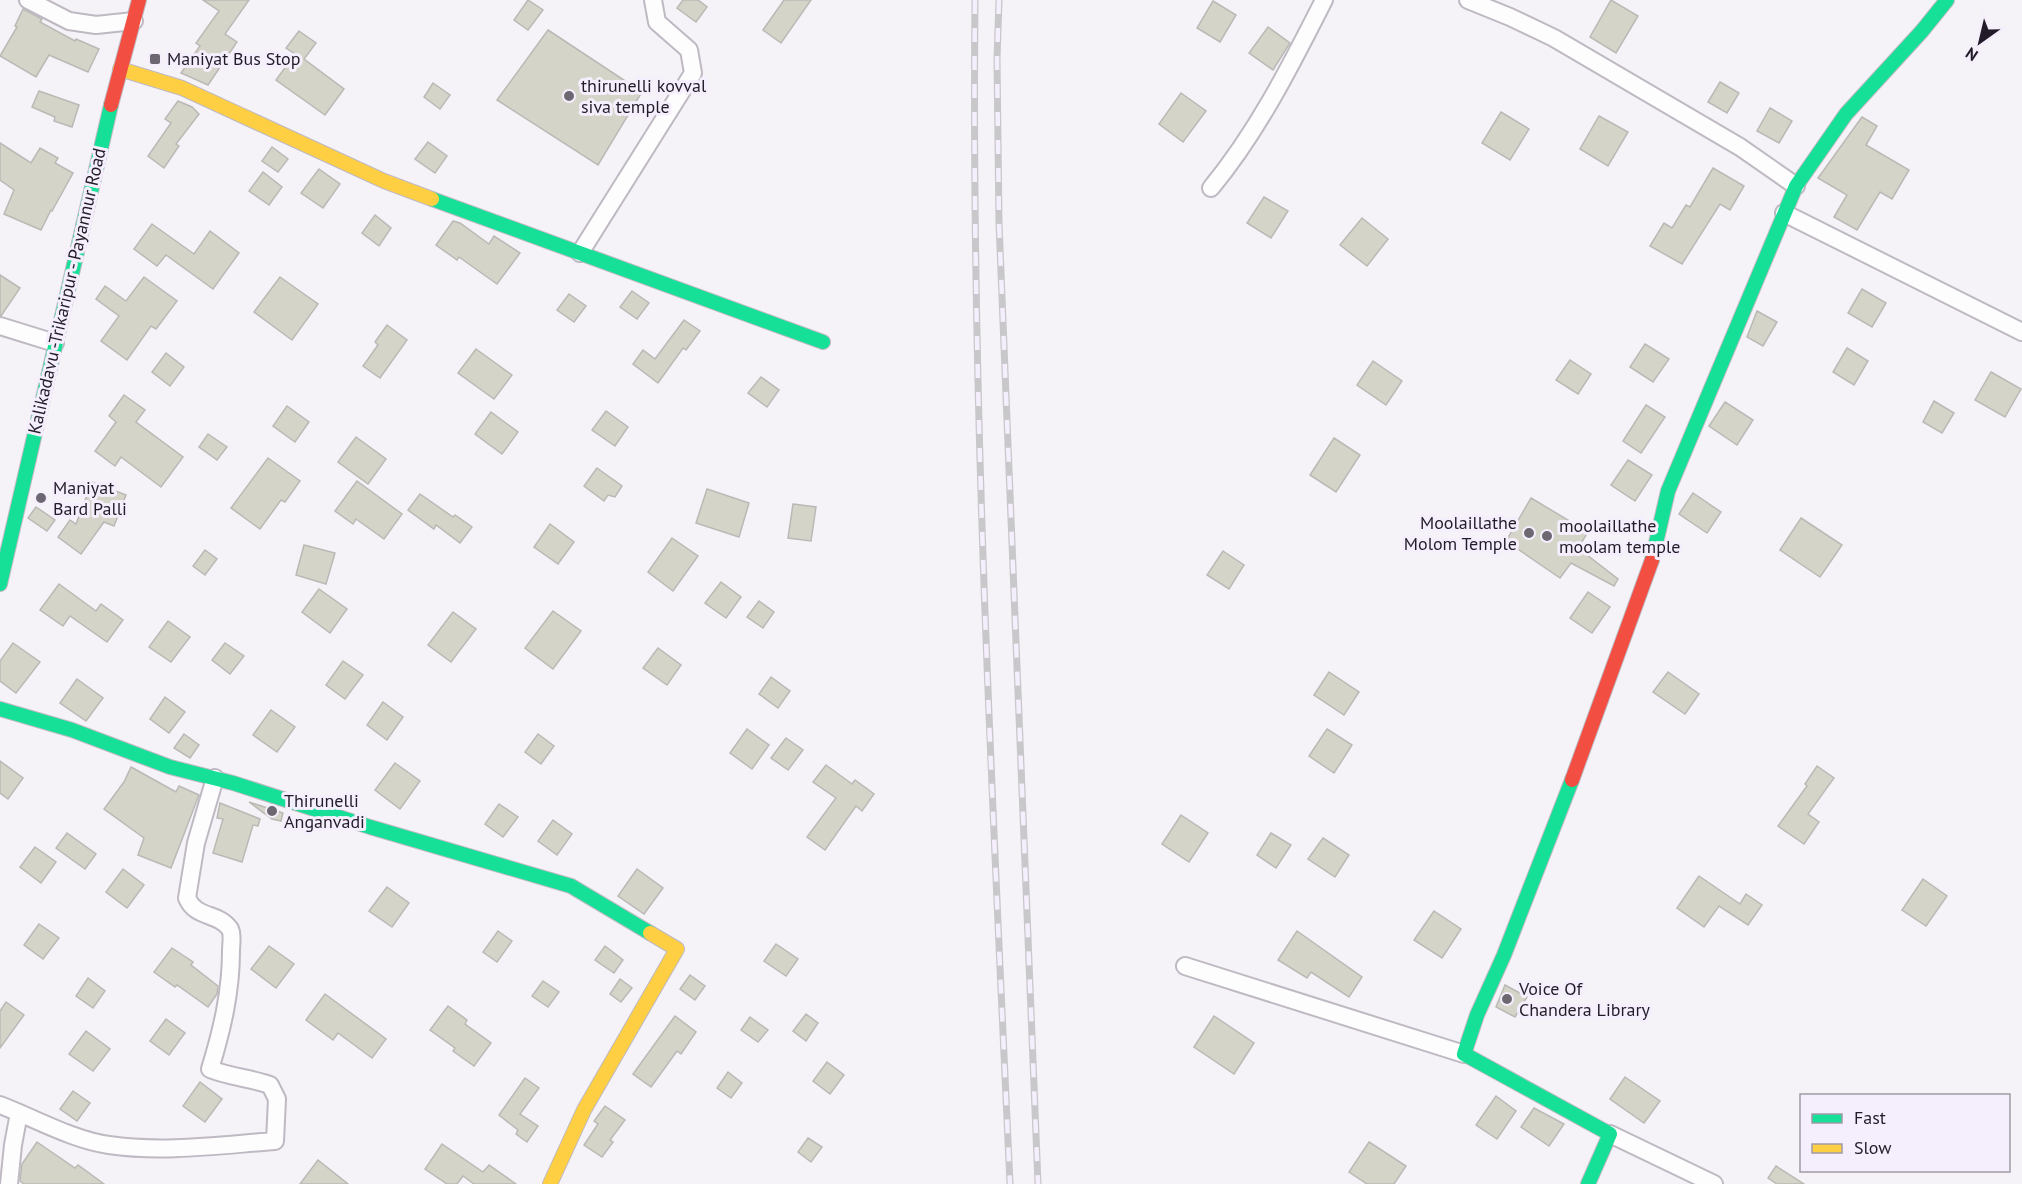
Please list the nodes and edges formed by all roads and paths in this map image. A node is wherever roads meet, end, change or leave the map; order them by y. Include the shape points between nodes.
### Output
1 (28, 0) edge
2 (139, 0) edge
3 (653, 0) edge
4 (1324, 0) edge
5 (1468, 0) edge
6 (1947, 0) edge
7 (135, 21) junction
8 (120, 69) junction
9 (1796, 186) junction
10 (1211, 188) dead end
11 (1784, 213) junction
12 (580, 253) junction
13 (0, 326) edge
14 (2022, 332) edge
15 (823, 342) dead end
16 (55, 343) junction
17 (8, 508) edge
18 (0, 584) edge
19 (0, 710) edge
20 (215, 778) junction
21 (1185, 966) dead end
22 (1464, 1054) junction
23 (0, 1105) edge
24 (19, 1113) junction
25 (1610, 1134) junction
26 (9, 1184) edge
27 (550, 1184) edge
28 (1588, 1184) edge
29 (1714, 1184) edge

1 - 7 street via 69,21 96,25
2 - 7 street, Kalikadavu -Trikaripur - Payannur Road
3 - 12 street via 657,22 689,50 693,73
4 - 10 street via 1271,100
5 - 9 street via 1554,38 1703,124
6 - 9 street via 1846,114
7 - 8 street, Kalikadavu -Trikaripur - Payannur Road
8 - 12 street via 182,88 384,181
8 - 16 street, Kalikadavu -Trikaripur - Payannur Road
9 - 11 street
11 - 14 street
11 - 22 street via 1668,491 1652,562 1560,813
12 - 15 street
13 - 16 street
16 - 17 street, Kalikadavu -Trikaripur - Payannur Road
17 - 18 street, Kalikadavu -Trikaripur - Payannur Road
19 - 20 street via 72,730 170,767
20 - 24 street via 196,843 187,898 190,906 226,924 232,932 222,1031 210,1069 270,1085 277,1099 275,1141 153,1149 107,1145
20 - 27 street via 571,886 677,949 584,1110
21 - 22 street
22 - 25 street
23 - 24 street
24 - 26 street
25 - 28 street
25 - 29 street

